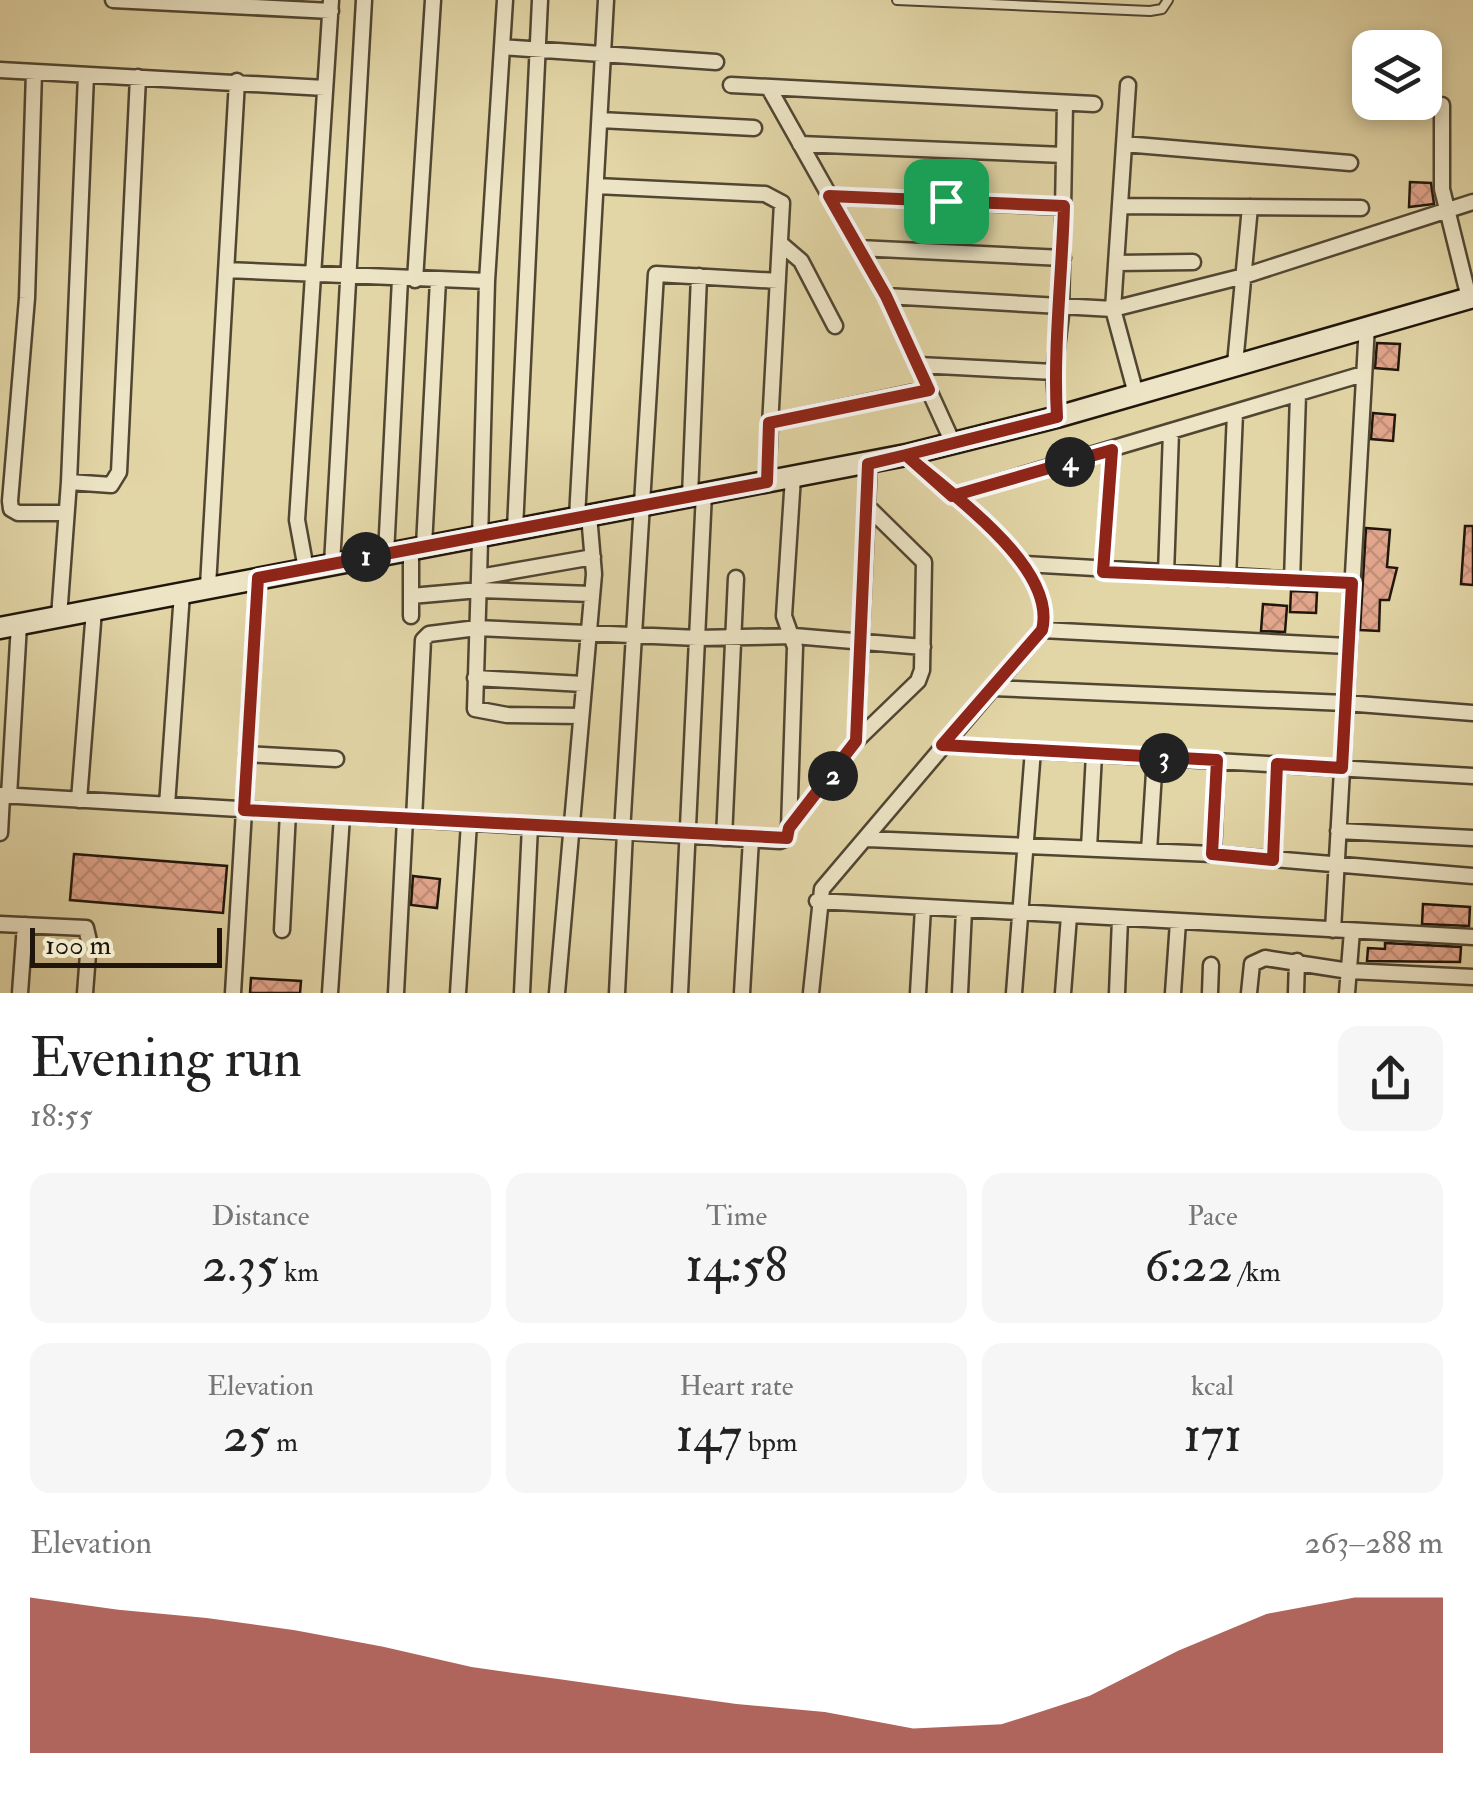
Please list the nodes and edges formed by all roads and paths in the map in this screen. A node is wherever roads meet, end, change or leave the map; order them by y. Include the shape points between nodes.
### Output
1 (113, 0) edge
2 (364, 0) edge
3 (432, 0) edge
4 (505, 0) edge
5 (540, 0) edge
6 (606, 0) edge
7 (897, 0) edge
8 (1168, 0) edge
9 (331, 6) edge
10 (502, 48) junction
11 (539, 52) junction
12 (603, 56) junction
13 (716, 62) dead end
14 (0, 70) edge
15 (34, 72) junction
16 (86, 74) junction
17 (138, 77) junction
18 (237, 81) junction
19 (1128, 84) dead end
20 (731, 85) dead end
21 (324, 88) junction
22 (770, 90) junction
23 (1065, 103) junction
24 (1094, 104) dead end
25 (1442, 105) dead end
26 (600, 120) junction
27 (754, 128) dead end
28 (800, 144) junction
29 (1124, 144) junction
30 (1064, 156) junction
31 (1350, 163) dead end
32 (596, 186) junction
33 (829, 196) junction
34 (1473, 202) edge
35 (1064, 206) junction
36 (1120, 206) junction
37 (1250, 207) junction
38 (1360, 208) dead end
39 (1446, 211) junction
40 (780, 244) junction
41 (859, 248) junction
42 (1063, 258) junction
43 (1116, 262) junction
44 (1193, 262) dead end
45 (226, 270) junction
46 (313, 274) junction
47 (346, 276) junction
48 (699, 276) junction
49 (1244, 276) junction
50 (408, 280) junction
51 (438, 280) junction
52 (487, 281) junction
53 (778, 281) junction
54 (886, 296) junction
55 (1471, 297) edge
56 (1060, 306) junction
57 (1112, 309) junction
58 (836, 326) dead end
59 (1366, 326) junction
60 (1235, 364) junction
61 (920, 365) junction
62 (1054, 372) junction
63 (1363, 374) junction
64 (929, 390) junction
65 (1136, 394) junction
66 (1298, 394) junction
67 (1234, 413) junction
68 (1057, 417) junction
69 (769, 423) junction
70 (1171, 432) junction
71 (953, 443) junction
72 (1112, 450) junction
73 (906, 455) junction
74 (868, 464) junction
75 (793, 477) junction
76 (69, 482) junction
77 (767, 482) junction
78 (697, 495) junction
79 (952, 496) junction
80 (641, 505) junction
81 (867, 506) junction
82 (66, 512) junction
83 (583, 516) junction
84 (514, 529) junction
85 (478, 536) junction
86 (417, 548) junction
87 (386, 554) junction
88 (593, 557) junction
89 (332, 564) junction
90 (1025, 564) junction
91 (306, 569) junction
92 (1103, 572) junction
93 (1166, 574) junction
94 (258, 578) junction
95 (736, 578) dead end
96 (1228, 578) junction
97 (1292, 581) junction
98 (479, 583) junction
99 (1352, 583) junction
100 (208, 586) junction
101 (182, 593) junction
102 (592, 594) junction
103 (411, 596) junction
104 (94, 610) junction
105 (411, 616) dead end
106 (59, 617) junction
107 (10, 626) edge
108 (477, 628) junction
109 (1042, 630) junction
110 (588, 633) junction
111 (633, 635) junction
112 (734, 636) junction
113 (794, 636) junction
114 (698, 638) junction
115 (861, 645) junction
116 (1348, 646) junction
117 (924, 648) junction
118 (475, 678) junction
119 (583, 684) junction
120 (992, 688) junction
121 (1345, 703) junction
122 (1473, 714) edge
123 (581, 716) junction
124 (856, 741) junction
125 (942, 745) junction
126 (6, 746) edge
127 (1033, 750) junction
128 (247, 754) junction
129 (1094, 754) junction
130 (1155, 757) junction
131 (336, 759) dead end
132 (1217, 760) junction
133 (1277, 764) junction
134 (1342, 768) junction
135 (1473, 776) edge
136 (4, 796) edge
137 (79, 800) junction
138 (167, 805) junction
139 (244, 810) junction
140 (288, 812) junction
141 (342, 816) junction
142 (410, 819) junction
143 (469, 823) junction
144 (530, 826) junction
145 (574, 828) junction
146 (789, 828) junction
147 (1338, 831) junction
148 (624, 832) junction
149 (0, 833) edge
150 (688, 835) junction
151 (724, 838) junction
152 (1473, 838) edge
153 (752, 839) junction
154 (867, 839) junction
155 (1089, 848) junction
156 (1026, 849) junction
157 (1150, 851) junction
158 (1212, 854) junction
159 (1273, 860) junction
160 (1336, 867) junction
161 (1473, 876) edge
162 (818, 901) junction
163 (923, 908) junction
164 (964, 910) junction
165 (1019, 913) junction
166 (1069, 916) junction
167 (1120, 919) junction
168 (1178, 922) junction
169 (0, 924) edge
170 (25, 925) junction
171 (282, 930) dead end
172 (1333, 930) junction
173 (1352, 931) junction
174 (1473, 937) edge
175 (1297, 961) junction
176 (1211, 965) dead end
177 (1349, 971) junction
178 (1473, 976) edge
179 (20, 993) edge
180 (85, 993) edge
181 (233, 993) edge
182 (330, 993) edge
183 (396, 993) edge
184 (458, 993) edge
185 (522, 993) edge
186 (557, 993) edge
187 (617, 993) edge
188 (680, 993) edge
189 (742, 993) edge
190 (811, 993) edge
191 (918, 993) edge
192 (960, 993) edge
193 (1014, 993) edge
194 (1063, 993) edge
195 (1117, 993) edge
196 (1173, 993) edge
197 (1210, 993) edge
198 (1249, 993) edge
199 (1296, 993) edge
200 (1347, 993) edge

1 - 9 street
2 - 47 street
3 - 50 street
4 - 10 street
5 - 11 street
6 - 12 street
7 - 8 lane via 1150,11
9 - 21 street
10 - 11 street
10 - 52 street
11 - 12 street
11 - 84 street
12 - 13 street
12 - 26 street
14 - 15 street
15 - 16 street
15 - 82 street via 28,298 10,502 18,512
16 - 17 street
16 - 76 street
17 - 18 street
17 - 76 street via 118,472 111,485
18 - 21 street
18 - 45 street
19 - 29 street
20 - 22 street
21 - 46 street
22 - 23 street
22 - 28 street
23 - 24 street
23 - 30 street
25 - 39 street
26 - 27 street
26 - 32 street
28 - 30 street
28 - 33 street
29 - 31 street
29 - 36 street
30 - 35 street
32 - 40 street via 775,196 784,212
32 - 83 street
33 - 35 street
33 - 41 street
34 - 39 street
35 - 42 street
36 - 37 street
36 - 43 street
37 - 38 street
37 - 49 street
39 - 49 street
39 - 55 street
40 - 53 street
40 - 58 street via 801,262
41 - 42 street
41 - 54 street
42 - 56 street
43 - 44 street
43 - 57 street
45 - 46 street
45 - 100 street
46 - 47 street
46 - 91 street via 297,520
47 - 50 street
47 - 89 street
48 - 53 street
48 - 78 street
48 - 80 street via 656,274
49 - 57 street
49 - 60 street
50 - 51 street
50 - 87 street
51 - 52 street
51 - 86 street
52 - 85 street
53 - 69 street
54 - 56 street
54 - 61 street
55 - 59 street
56 - 57 street
56 - 62 street
57 - 65 street
59 - 60 street
59 - 63 street
60 - 65 street
61 - 62 street
61 - 64 street
62 - 68 street
63 - 66 street
63 - 99 street
64 - 69 street
64 - 71 street
65 - 68 street
66 - 67 street
66 - 97 street
67 - 70 street
67 - 96 street
68 - 71 street
69 - 77 street
70 - 72 street
70 - 93 street
71 - 73 street
72 - 79 street
72 - 92 street
73 - 74 street
73 - 79 street
74 - 75 street
74 - 81 street
75 - 77 street
75 - 113 street via 784,616
76 - 82 street
77 - 78 street
78 - 80 street
78 - 114 street
79 - 90 street
80 - 83 street
80 - 111 street
81 - 115 street
81 - 117 street via 924,562
82 - 106 street
83 - 84 street
83 - 88 street
84 - 85 street
85 - 86 street
85 - 98 street
86 - 87 street
86 - 103 street
87 - 89 street
88 - 98 street
88 - 102 street
89 - 91 street
90 - 92 street
90 - 109 street via 1043,594
91 - 94 street
92 - 93 street
93 - 96 street
94 - 100 street
94 - 128 street
95 - 112 street
96 - 97 street
97 - 99 street
98 - 102 street
98 - 103 street
98 - 108 street
99 - 116 street
100 - 101 street
101 - 104 street
101 - 138 street
102 - 110 street
103 - 105 street
104 - 106 street
104 - 137 street
106 - 107 street
107 - 126 street
108 - 110 street
108 - 118 street
108 - 142 street via 424,640
109 - 116 street
109 - 120 street
110 - 111 street
110 - 119 street
111 - 114 street
111 - 148 street
112 - 113 street
112 - 114 street
112 - 151 street
113 - 115 street
113 - 146 street
114 - 150 street
115 - 117 street
115 - 124 street
116 - 121 street
117 - 124 street via 918,681
118 - 119 street
118 - 123 street via 473,702 480,713
119 - 123 street
120 - 121 street
120 - 125 street
121 - 122 street
121 - 134 street
123 - 145 street
124 - 146 street
125 - 127 street
125 - 154 street
126 - 136 street
127 - 129 street
127 - 156 street
128 - 131 street
128 - 139 street
129 - 130 street
129 - 155 street
130 - 132 street
130 - 157 street
132 - 133 street
132 - 158 street
133 - 134 street
133 - 159 street
134 - 135 street
134 - 147 street
136 - 137 street
136 - 149 street
137 - 138 street
138 - 139 street
139 - 140 street
139 - 181 street
140 - 141 street
140 - 171 street
141 - 142 street
141 - 182 street
142 - 143 street
142 - 183 street
143 - 144 street
143 - 184 street
144 - 145 street
144 - 185 street
145 - 148 street
145 - 186 street
146 - 153 street via 780,842
147 - 152 street
147 - 160 street
148 - 150 street
148 - 187 street
150 - 151 street
150 - 188 street
151 - 153 street
153 - 189 street
154 - 156 street
154 - 162 street
155 - 156 street
155 - 157 street
156 - 165 street
157 - 158 street
158 - 159 street
159 - 160 street
160 - 161 street
160 - 172 street
162 - 163 street
162 - 190 street
163 - 164 street
163 - 191 street
164 - 165 street
164 - 192 street
165 - 166 street
165 - 193 street
166 - 167 street
166 - 194 street
167 - 168 street
167 - 195 street
168 - 172 street
168 - 196 street
169 - 170 street
170 - 179 street
170 - 180 street via 86,928
172 - 173 street
173 - 174 street
173 - 177 street
175 - 177 street
175 - 198 street via 1257,959
175 - 199 street
176 - 197 street
177 - 178 street
177 - 200 street

